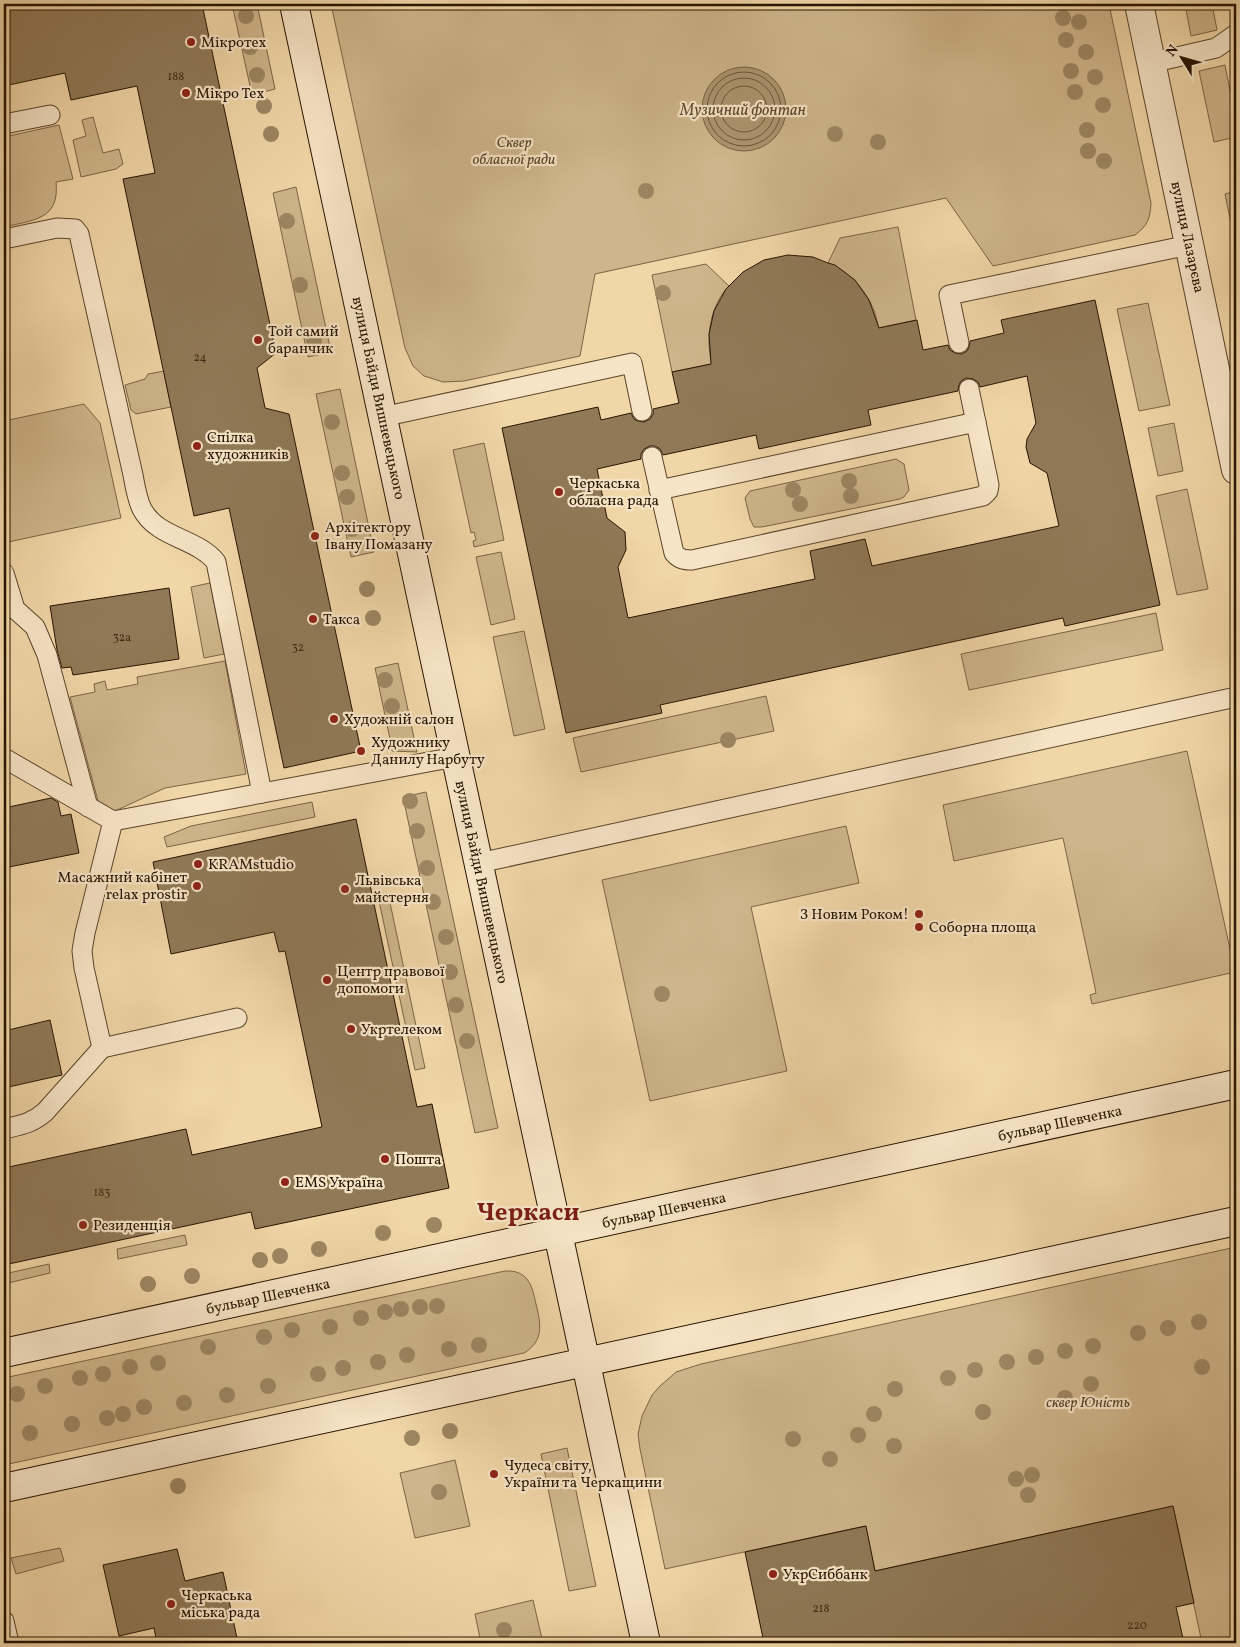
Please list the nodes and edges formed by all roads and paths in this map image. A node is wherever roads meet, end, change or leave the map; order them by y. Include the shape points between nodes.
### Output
1 (294, 4) edge
2 (1139, 4) edge
3 (1236, 34) edge
4 (1151, 63) junction
5 (50, 115) dead end
6 (4, 124) edge
7 (4, 239) edge
8 (1189, 245) junction
9 (959, 343) dead end
10 (969, 389) dead end
11 (642, 411) dead end
12 (382, 417) junction
13 (976, 422) junction
14 (652, 457) dead end
15 (1236, 470) edge
16 (659, 490) junction
17 (4, 573) edge
18 (1236, 697) edge
19 (455, 757) junction
20 (4, 758) edge
21 (262, 793) junction
22 (88, 807) junction
23 (113, 822) junction
24 (478, 863) junction
25 (237, 1018) dead end
26 (102, 1048) junction
27 (1236, 1084) edge
28 (4, 1129) edge
29 (1236, 1221) edge
30 (558, 1233) junction
31 (4, 1353) edge
32 (585, 1362) junction
33 (4, 1488) edge
34 (4, 1621) edge
35 (9, 1643) edge
36 (646, 1643) edge

1 - 12 main road, вулиця Байди Вишневецького
2 - 4 main road, вулиця Лазарєва
3 - 4 lane via 1216,48
4 - 8 main road, вулиця Лазарєва
5 - 6 lane
7 - 21 lane via 58,228 75,230 79,234 142,508 156,524 203,548 216,562
8 - 9 lane via 949,295
8 - 15 main road, вулиця Лазарєва
10 - 13 lane
11 - 12 lane via 632,363
12 - 19 main road, вулиця Байди Вишневецького
13 - 16 lane
13 - 16 lane via 989,485 983,496 702,558 685,560 674,553
14 - 16 lane
17 - 22 lane via 15,609 35,627 47,655
18 - 24 lane
19 - 21 lane
19 - 24 main road, вулиця Байди Вишневецького
20 - 22 lane
21 - 23 lane
22 - 23 lane
23 - 26 lane via 82,951
24 - 30 main road, вулиця Байди Вишневецького
25 - 26 lane
26 - 28 lane via 45,1112 24,1125
27 - 30 main road, бульвар Шевченка
29 - 32 main road
30 - 31 main road, бульвар Шевченка
30 - 32 main road, вулиця Байди Вишневецького
32 - 33 main road
32 - 36 main road, вулиця Байди Вишневецького
34 - 35 lane

